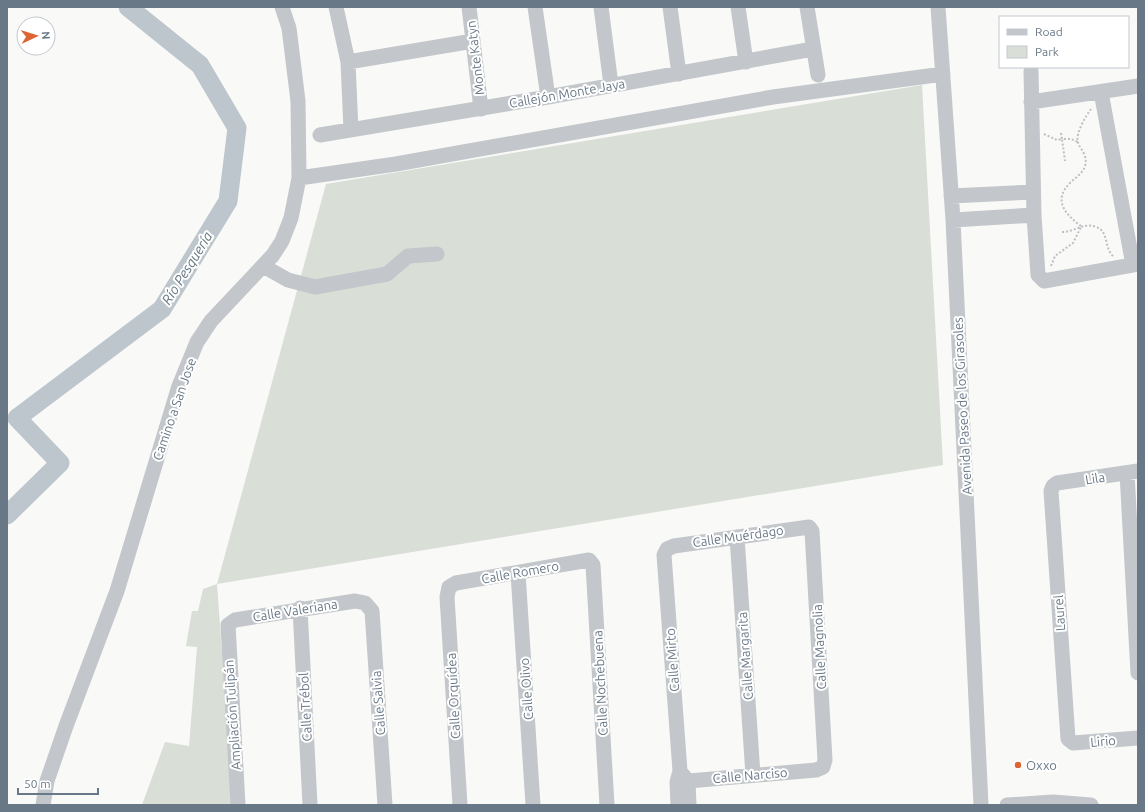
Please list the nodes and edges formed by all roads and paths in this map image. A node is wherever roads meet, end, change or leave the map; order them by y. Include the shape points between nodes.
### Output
1 (282, 7) edge
2 (336, 7) edge
3 (469, 7) edge
4 (535, 7) edge
5 (601, 7) edge
6 (670, 7) edge
7 (738, 7) edge
8 (807, 7) edge
9 (938, 7) edge
10 (473, 41) junction
11 (813, 49) junction
12 (348, 62) junction
13 (746, 62) junction
14 (1031, 71) dead end
15 (679, 74) junction
16 (943, 74) junction
17 (818, 75) dead end
18 (611, 85) junction
19 (1138, 86) edge
20 (548, 97) junction
21 (1101, 97) junction
22 (1031, 102) junction
23 (481, 109) junction
24 (351, 130) junction
25 (1042, 133) dead end
26 (1061, 133) dead end
27 (320, 135) dead end
28 (1062, 139) junction
29 (1078, 142) junction
30 (1065, 161) dead end
31 (299, 178) junction
32 (1033, 192) junction
33 (951, 196) junction
34 (1034, 215) junction
35 (953, 220) junction
36 (1081, 226) junction
37 (1062, 232) dead end
38 (437, 254) dead end
39 (264, 266) junction
40 (1130, 266) edge
41 (1050, 272) dead end
42 (1132, 472) edge
43 (1053, 486) joint
44 (809, 527) joint
45 (737, 537) junction
46 (668, 548) joint
47 (591, 562) joint
48 (518, 573) junction
49 (449, 587) joint
50 (365, 603) joint
51 (300, 608) junction
52 (228, 625) joint
53 (1138, 673) edge
54 (1138, 738) edge
55 (1069, 741) joint
56 (824, 767) joint
57 (753, 775) junction
58 (682, 778) junction
59 (43, 805) edge
60 (238, 805) edge
61 (310, 805) edge
62 (385, 805) edge
63 (460, 805) edge
64 (533, 805) edge
65 (607, 805) edge
66 (678, 805) edge
67 (689, 805) edge
68 (981, 805) edge
69 (1007, 805) edge
70 (1091, 805) edge

1 - 31 street, Camino a San Jose via 289,28 298,101
2 - 12 street
3 - 10 street, Monte Katyn
4 - 20 street
5 - 18 street
6 - 15 street
7 - 13 street
8 - 11 street
9 - 16 street, Avenida Paseo de los Girasoles
10 - 12 street
10 - 23 street, Monte Katyn
11 - 13 street, Callejón Monte Jaya
11 - 17 street
12 - 24 street
13 - 15 street, Callejón Monte Jaya
14 - 22 street
15 - 18 street, Callejón Monte Jaya
16 - 31 street via 758,100 412,162
16 - 33 street, Avenida Paseo de los Girasoles
18 - 20 street, Callejón Monte Jaya
19 - 21 street
20 - 23 street, Callejón Monte Jaya
21 - 22 street
21 - 29 path via 1081,124
21 - 40 street
22 - 32 street
23 - 24 street, Callejón Monte Jaya
24 - 27 street, Callejón Monte Jaya
25 - 28 path via 1057,140
26 - 28 path
28 - 29 path
28 - 30 path
29 - 36 path via 1086,159 1085,166 1063,190 1062,204 1065,212
31 - 39 street, Camino a San Jose via 291,218 282,241
32 - 33 street
32 - 34 street
33 - 35 street, Avenida Paseo de los Girasoles
34 - 35 street
34 - 40 street via 1038,275 1044,281
35 - 68 street, Avenida Paseo de los Girasoles
36 - 37 path via 1069,232
36 - 40 path via 1089,225 1101,230 1110,253
36 - 41 path via 1073,243 1055,256
38 - 39 street via 408,256 387,274 315,287 288,280
39 - 59 street, Camino a San Jose via 211,320 197,342 179,386 116,591 47,781
42 - 43 street, Lila via 1057,483
42 - 53 street
43 - 55 street, Laurel via 1051,491 1054,539
44 - 45 street, Calle Muérdago
44 - 56 street, Calle Magnolia via 812,532
45 - 46 street, Calle Muérdago
45 - 57 street, Calle Margarita
46 - 58 street, Calle Mirto via 664,555
47 - 48 street, Calle Romero via 586,560
47 - 65 street, Calle Nochebuena
48 - 49 street, Calle Romero via 456,583
48 - 64 street, Calle Olivo
49 - 63 street, Calle Orquídea via 447,597
50 - 51 street, Calle Valeriana via 345,601
50 - 62 street, Calle Salvia via 372,611
51 - 52 street, Calle Valeriana via 235,620
51 - 61 street, Calle Trébol
52 - 60 street, Ampliación Tulipán via 226,630
54 - 55 street, Lirio via 1073,743
56 - 57 street, Calle Narciso via 816,770
57 - 58 street, Calle Narciso
58 - 66 street, Calle Mirto
58 - 67 street, Calle Mirto
69 - 70 street via 1053,802

